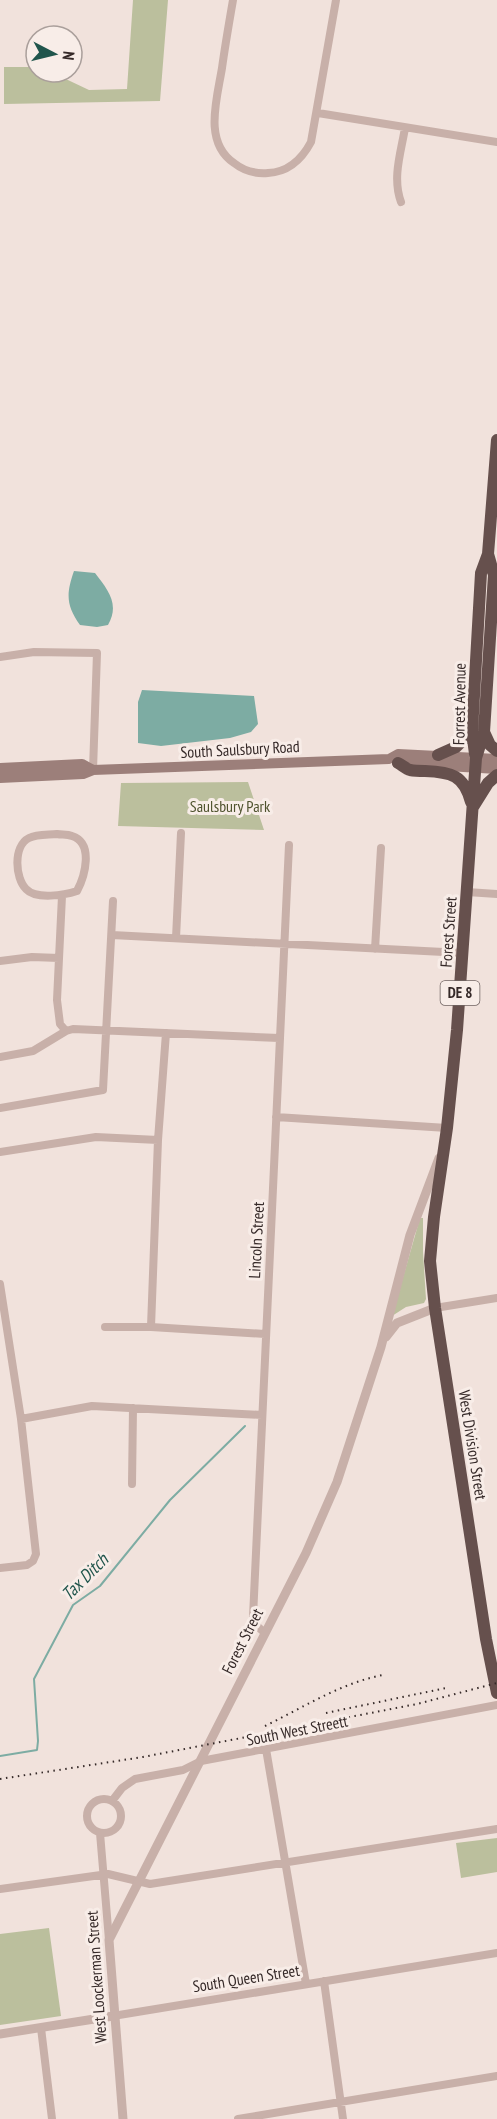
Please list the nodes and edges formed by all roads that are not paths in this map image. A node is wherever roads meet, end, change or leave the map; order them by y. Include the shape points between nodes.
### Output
1 (233, 0) edge
2 (336, 0) edge
3 (318, 112) junction
4 (405, 128) junction
5 (497, 142) edge
6 (401, 202) dead end
7 (497, 440) edge
8 (493, 554) edge
9 (0, 657) edge
10 (478, 732) junction
11 (497, 751) edge
12 (438, 755) junction
13 (497, 759) edge
14 (393, 761) junction
15 (475, 762) junction
16 (0, 768) edge
17 (497, 769) edge
18 (93, 770) junction
19 (497, 775) edge
20 (0, 778) edge
21 (472, 808) junction
22 (181, 833) dead end
23 (289, 845) dead end
24 (381, 848) dead end
25 (467, 892) junction
26 (497, 894) edge
27 (62, 896) junction
28 (113, 900) dead end
29 (112, 935) junction
30 (176, 938) junction
31 (283, 944) junction
32 (375, 949) junction
33 (463, 953) junction
34 (59, 958) junction
35 (0, 961) edge
36 (107, 1030) junction
37 (66, 1031) junction
38 (166, 1033) junction
39 (279, 1038) junction
40 (0, 1058) edge
41 (0, 1108) edge
42 (276, 1117) junction
43 (447, 1128) junction
44 (158, 1140) junction
45 (444, 1145) junction
46 (0, 1152) edge
47 (0, 1284) edge
48 (1, 1294) edge
49 (497, 1298) edge
50 (435, 1308) junction
51 (105, 1327) dead end
52 (151, 1327) junction
53 (265, 1334) junction
54 (381, 1347) junction
55 (133, 1408) junction
56 (262, 1414) junction
57 (21, 1419) junction
58 (132, 1484) dead end
59 (0, 1568) edge
60 (265, 1633) junction
61 (497, 1693) edge
62 (497, 1705) edge
63 (266, 1749) junction
64 (201, 1761) junction
65 (111, 1801) junction
66 (497, 1828) edge
67 (100, 1833) junction
68 (286, 1864) junction
69 (102, 1875) junction
70 (138, 1881) junction
71 (0, 1889) edge
72 (109, 1940) junction
73 (497, 1953) edge
74 (324, 1981) junction
75 (306, 1984) junction
76 (113, 2016) junction
77 (41, 2028) junction
78 (0, 2034) edge
79 (497, 2076) edge
80 (340, 2101) junction
81 (52, 2119) edge
82 (123, 2119) edge
83 (238, 2119) edge
84 (343, 2119) edge

1 - 3 street via 214,114 216,140 228,159 247,171 280,171 299,160 311,142
2 - 3 street
3 - 4 street
4 - 5 street
4 - 6 street via 397,181
7 - 8 highway, Forrest Avenue / DE 8
8 - 10 highway, Forrest Avenue / DE 8
9 - 18 street via 33,652 97,653
10 - 11 highway
10 - 12 highway
10 - 15 highway, Forrest Avenue / DE 8
12 - 14 main road, South Saulsbury Road via 398,754
12 - 15 main road, South Saulsbury Road
13 - 15 main road
14 - 15 main road, South Saulsbury Road
14 - 18 main road, South Saulsbury Road
14 - 21 highway via 411,770 452,774 465,787
15 - 17 main road
15 - 21 highway, Forest Street / DE 8
16 - 18 main road, South Saulsbury Road via 82,764
18 - 20 main road, South Saulsbury Road via 83,774
19 - 21 highway
21 - 25 highway, Forest Street / DE 8
22 - 30 street
23 - 31 street, Lincoln Street
24 - 32 street
25 - 26 street
25 - 33 highway, Forest Street / DE 8
27 - 27 street via 76,891 83,880 84,847 71,835 28,838 21,844 17,864 26,889 40,895
27 - 34 street
28 - 29 street
29 - 30 street
29 - 36 street
30 - 31 street
31 - 32 street
31 - 39 street, Lincoln Street
32 - 33 street
33 - 43 highway, Forest Street / DE 8
34 - 35 street
34 - 37 street via 57,1000 60,1024
36 - 37 street
36 - 38 street
36 - 41 street via 104,1090
37 - 40 street via 33,1051
38 - 39 street
38 - 44 street
39 - 42 street, Lincoln Street
42 - 43 street
42 - 53 street, Lincoln Street
43 - 45 highway, Forest Street / DE 8
44 - 46 street via 96,1137
44 - 52 street
45 - 50 highway, Forest Street / DE 8 via 430,1261
45 - 54 street, Forest Street via 410,1235
47 - 48 street
48 - 57 street
49 - 50 street
50 - 54 street, Forest Street via 397,1323
50 - 61 highway, West Division Street / DE 8
51 - 52 street
52 - 53 street
53 - 56 street, Lincoln Street
54 - 60 street, Forest Street via 338,1482
55 - 56 street
55 - 57 street via 92,1406
55 - 58 street
56 - 60 street, Lincoln Street via 253,1617
57 - 59 street via 36,1554 27,1565
60 - 64 street, Forest Street
62 - 63 street, South West Streett
63 - 64 street, South West Streett
63 - 68 street
64 - 65 street, South West Streett via 183,1770 135,1779
64 - 70 street, Forest Street
65 - 67 street via 118,1808 120,1820 113,1830
65 - 67 street via 95,1802 87,1813 91,1827
66 - 68 street
67 - 69 street, West Loockerman Street
68 - 70 street via 150,1884
68 - 75 street
69 - 70 street
69 - 71 street
69 - 72 street, West Loockerman Street
70 - 72 street, Forest Street
72 - 76 street, West Loockerman Street
73 - 74 street, South Queen Street
74 - 75 street, South Queen Street
74 - 80 street
75 - 76 street, South Queen Street
76 - 77 street, South Queen Street
76 - 82 street, West Loockerman Street
77 - 78 street, South Queen Street
77 - 81 street
79 - 80 street
80 - 83 street
80 - 84 street

